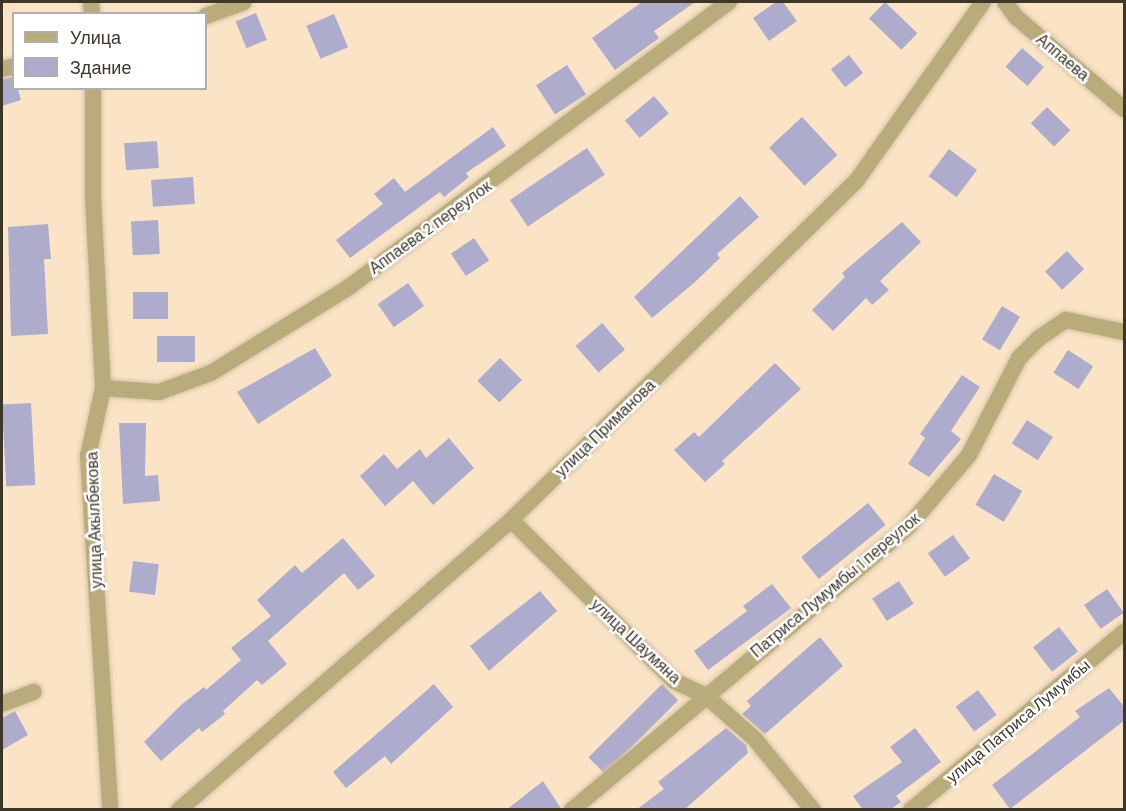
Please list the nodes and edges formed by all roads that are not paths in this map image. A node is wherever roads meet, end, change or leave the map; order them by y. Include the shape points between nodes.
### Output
1 (244, 2) edge
2 (729, 2) edge
3 (983, 2) edge
4 (1005, 2) edge
5 (207, 16) edge
6 (93, 90) edge
7 (1125, 109) edge
8 (1125, 332) edge
9 (103, 388) junction
10 (511, 520) junction
11 (1125, 632) edge
12 (34, 692) dead end
13 (706, 696) junction
14 (2, 704) edge
15 (110, 810) edge
16 (178, 810) edge
17 (572, 810) edge
18 (813, 810) edge
19 (911, 810) edge

1 - 5 street
2 - 9 street, Аппаева 2 переулок via 349,287 211,373 159,392
3 - 10 street, улица Приманова via 856,180
4 - 7 street, Аппаева via 1016,17
6 - 9 street, улица Акылбекова via 93,197
8 - 13 street, Патриса Лумумбы 1 переулок via 1066,320 1039,338 1019,358 969,455 908,527
9 - 15 street, улица Акылбекова via 88,456
10 - 13 street, улица Шаумяна via 674,681
10 - 16 street, улица Приманова
11 - 19 street, улица Патриса Лумумбы
12 - 14 street
13 - 17 street, Патриса Лумумбы 1 переулок
13 - 18 street, улица Шаумяна via 754,738

